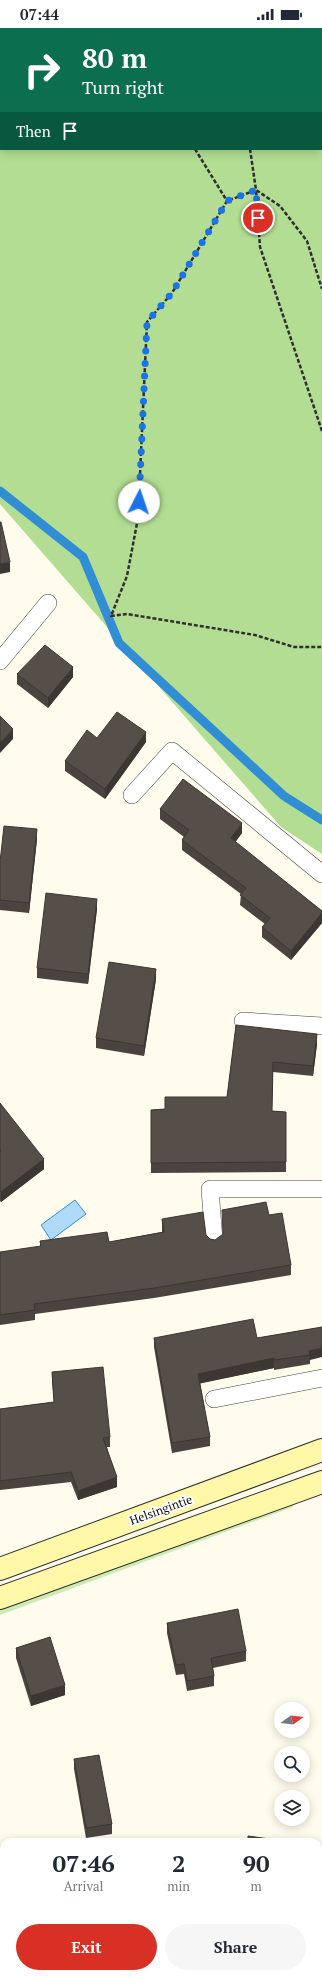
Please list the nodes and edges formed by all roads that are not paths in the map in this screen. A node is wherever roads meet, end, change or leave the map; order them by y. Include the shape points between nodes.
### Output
1 (48, 603) dead end
2 (0, 661) edge
3 (132, 795) dead end
4 (322, 874) edge
5 (243, 1021) dead end
6 (322, 1026) edge
7 (322, 1189) edge
8 (214, 1240) edge
9 (322, 1378) edge
10 (214, 1399) dead end
11 (322, 1450) edge
12 (322, 1482) edge
13 (0, 1569) edge
14 (0, 1598) edge

1 - 2 lane
3 - 4 lane via 172,751
5 - 6 lane
7 - 8 lane via 210,1190
9 - 10 lane
11 - 13 main road, Helsingintie
12 - 14 main road

